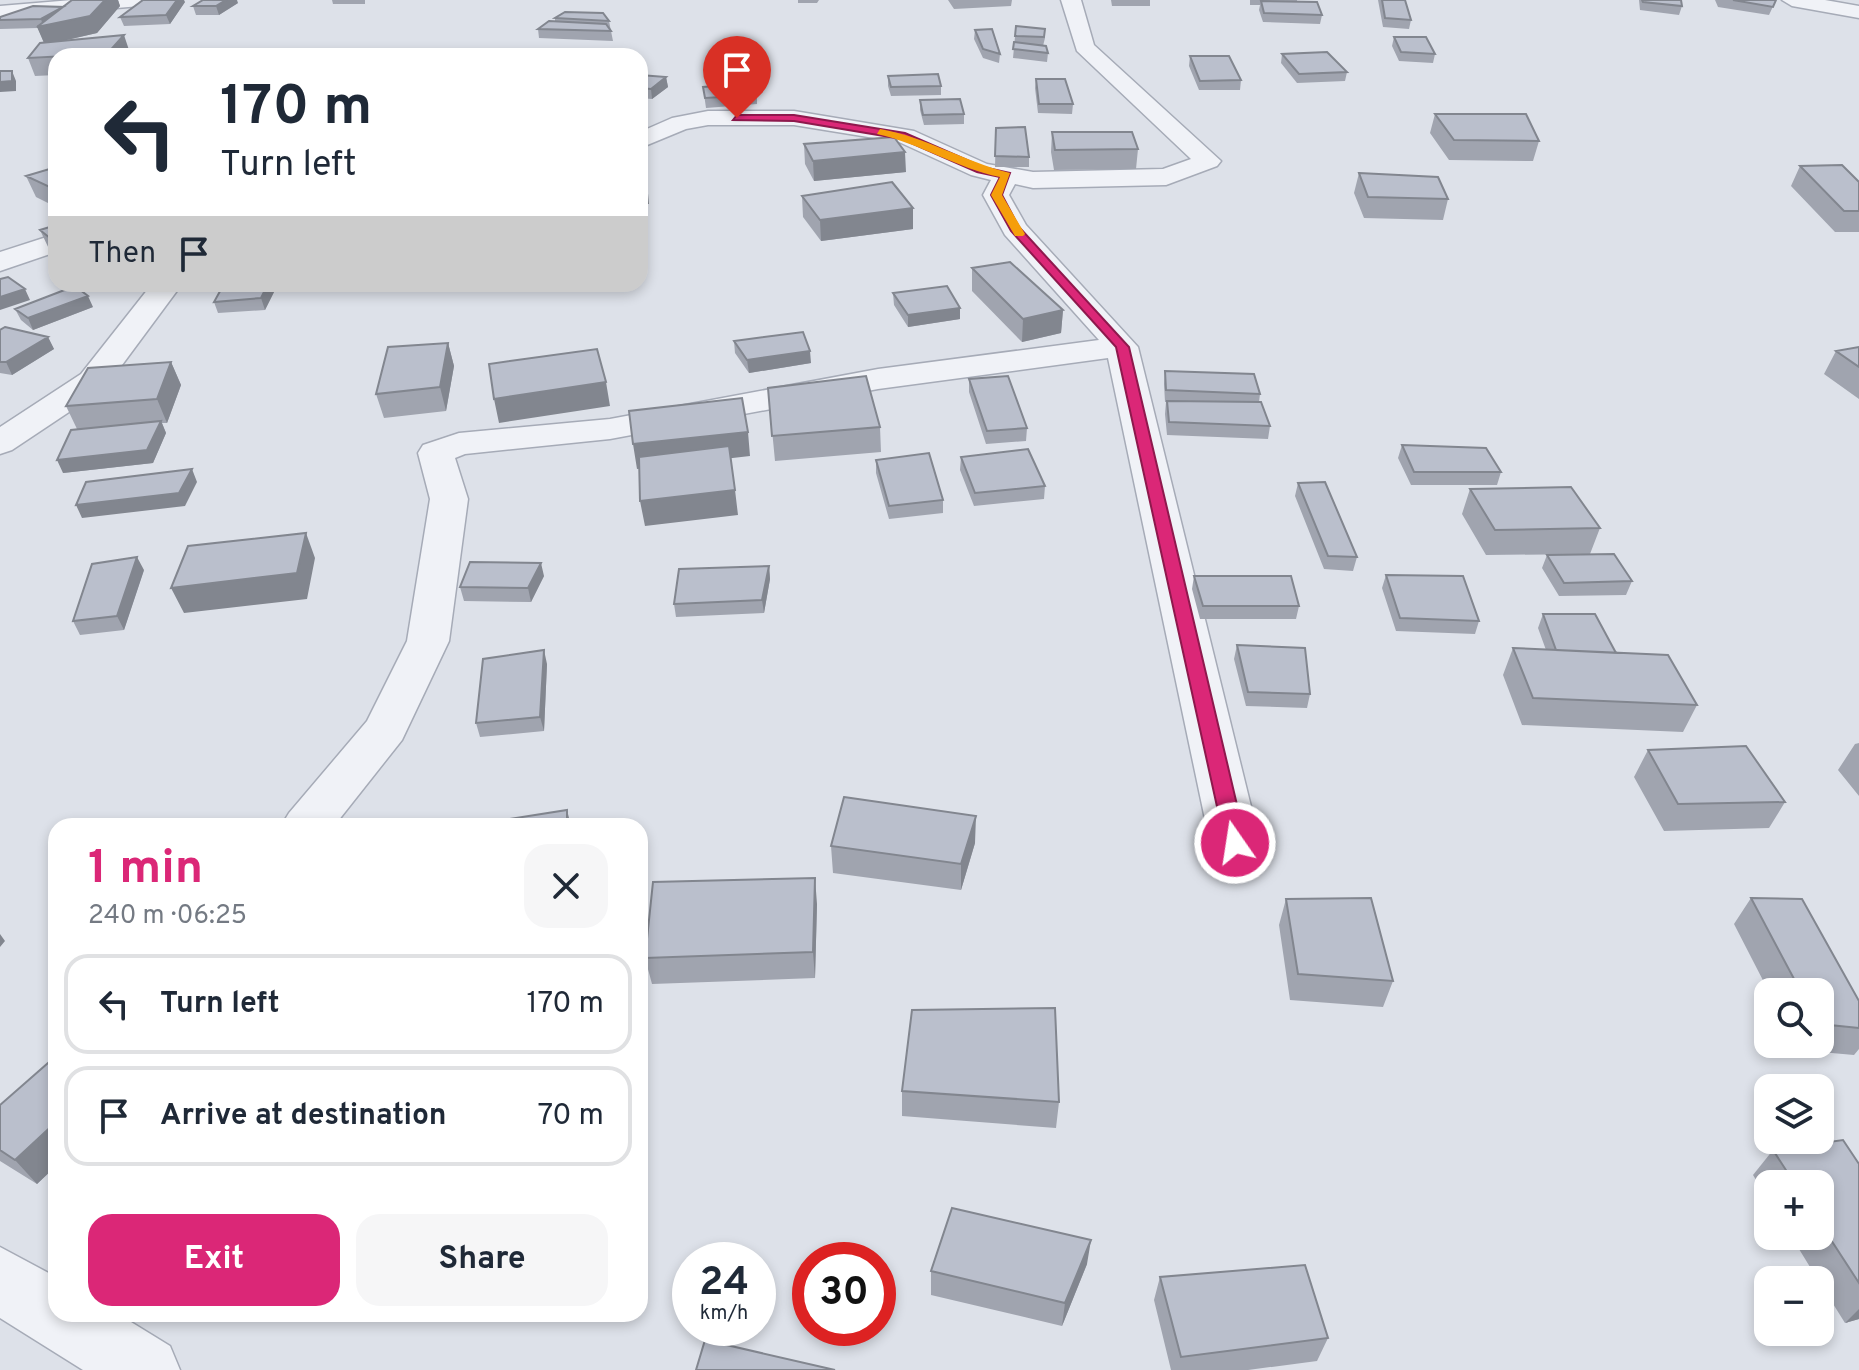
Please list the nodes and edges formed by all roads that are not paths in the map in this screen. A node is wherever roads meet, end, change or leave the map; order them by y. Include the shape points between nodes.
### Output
1 (140, 0) edge
2 (1071, 0) edge
3 (1792, 0) edge
4 (0, 12) edge
5 (1859, 12) edge
6 (648, 137) edge
7 (1007, 175) junction
8 (48, 245) edge
9 (0, 262) edge
10 (161, 292) edge
11 (1122, 347) junction
12 (0, 443) edge
13 (313, 818) edge
14 (1235, 843) dead end
15 (0, 1280) edge
16 (48, 1310) edge
17 (68, 1322) edge
18 (146, 1370) edge

1 - 4 street
2 - 7 street via 1084,47 1208,161 1166,177 1033,180
3 - 5 street
6 - 7 street via 708,118 794,118 905,136 980,170
7 - 11 street via 996,195 1015,229
8 - 9 street
10 - 12 street via 93,381
11 - 13 street via 878,379 610,429 459,444 436,453 449,499 428,641 386,729
11 - 14 street
15 - 16 street
17 - 18 street

